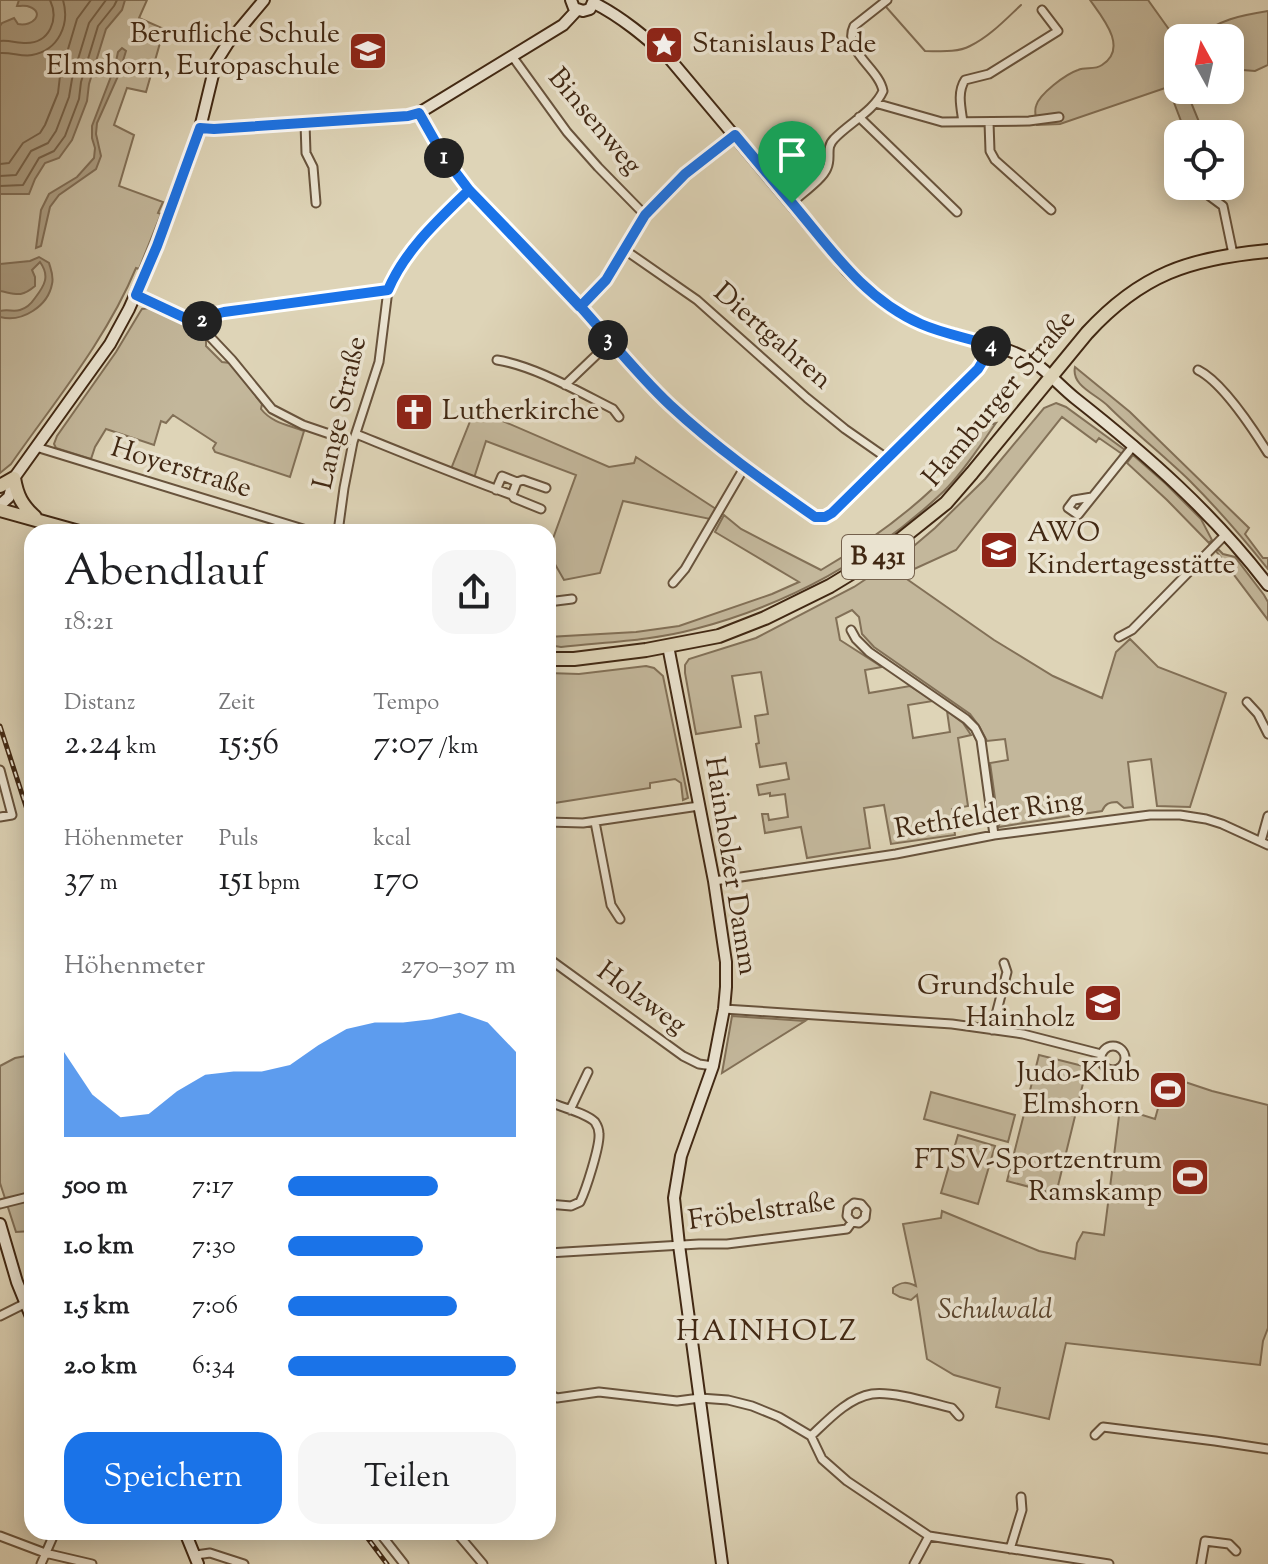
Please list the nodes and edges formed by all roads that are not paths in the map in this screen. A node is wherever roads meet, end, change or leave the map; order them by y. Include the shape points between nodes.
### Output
1 (887, 0) edge
2 (261, 3) edge
3 (599, 3) edge
4 (574, 5) edge
5 (1042, 10) dead end
6 (512, 56) junction
7 (875, 103) junction
8 (419, 113) junction
9 (859, 117) junction
10 (1059, 117) dead end
11 (963, 122) junction
12 (989, 122) junction
13 (305, 123) junction
14 (200, 128) junction
15 (735, 135) junction
16 (469, 190) junction
17 (1215, 200) edge
18 (316, 203) dead end
19 (792, 203) junction
20 (1051, 210) dead end
21 (957, 212) dead end
22 (645, 215) junction
23 (625, 250) junction
24 (1268, 251) edge
25 (1233, 254) junction
26 (388, 290) junction
27 (136, 295) junction
28 (580, 307) junction
29 (198, 324) junction
30 (610, 342) junction
31 (992, 346) junction
32 (497, 360) dead end
33 (1198, 370) dead end
34 (1050, 378) junction
35 (565, 385) junction
36 (619, 417) dead end
37 (354, 438) junction
38 (1134, 445) junction
39 (36, 447) junction
40 (1268, 453) edge
41 (888, 459) junction
42 (744, 468) junction
43 (14, 478) junction
44 (517, 482) junction
45 (546, 488) dead end
46 (0, 489) edge
47 (496, 490) junction
48 (512, 495) junction
49 (1092, 497) dead end
50 (2, 506) edge
51 (541, 509) dead end
52 (37, 519) junction
53 (53, 524) edge
54 (287, 524) edge
55 (339, 524) edge
56 (1226, 534) junction
57 (673, 583) dead end
58 (1268, 585) edge
59 (572, 599) dead end
60 (556, 601) edge
61 (851, 630) dead end
62 (1119, 637) dead end
63 (668, 646) junction
64 (556, 659) edge
65 (1247, 702) dead end
66 (1268, 734) edge
67 (2, 774) edge
68 (699, 806) junction
69 (1268, 816) edge
70 (0, 817) edge
71 (595, 822) junction
72 (556, 823) edge
73 (994, 835) junction
74 (1264, 843) edge
75 (714, 881) junction
76 (620, 919) dead end
77 (1004, 963) dead end
78 (556, 964) edge
79 (724, 1009) junction
80 (992, 1030) junction
81 (1101, 1054) dead end
82 (713, 1066) junction
83 (588, 1072) dead end
84 (556, 1104) edge
85 (570, 1110) junction
86 (24, 1198) edge
87 (0, 1204) edge
88 (556, 1205) edge
89 (852, 1222) dead end
90 (0, 1224) edge
91 (679, 1245) junction
92 (556, 1253) edge
93 (24, 1289) edge
94 (24, 1304) edge
95 (0, 1316) edge
96 (556, 1397) edge
97 (700, 1398) junction
98 (959, 1416) dead end
99 (1095, 1435) dead end
100 (811, 1436) junction
101 (1268, 1449) edge
102 (1021, 1497) dead end
103 (0, 1536) edge
104 (929, 1536) junction
105 (51, 1540) edge
106 (188, 1540) edge
107 (385, 1540) edge
108 (463, 1540) edge
109 (1010, 1549) junction
110 (1236, 1551) dead end
111 (45, 1553) junction
112 (197, 1560) edge
113 (41, 1564) edge
114 (92, 1564) edge
115 (244, 1564) edge
116 (404, 1564) edge
117 (483, 1564) edge
118 (722, 1564) edge
119 (914, 1564) edge
120 (1109, 1564) edge
121 (1201, 1564) edge

1 - 7 street via 851,31 855,49 883,86
2 - 14 street via 216,62
3 - 4 street via 587,11
3 - 15 street via 669,58
4 - 6 street via 563,25
5 - 11 street via 1058,31 989,74 965,80 960,92
6 - 8 street
6 - 22 street, Binsenweg via 567,132
7 - 9 street
7 - 11 street via 928,119
8 - 13 street
8 - 16 street
9 - 19 street via 829,145 827,171
9 - 21 street
10 - 12 street
11 - 12 street
12 - 20 street via 995,160
13 - 14 street
13 - 18 street
14 - 27 street
15 - 19 street
15 - 22 street via 685,174
16 - 26 street, Lange Straße via 408,255
16 - 28 street
17 - 25 street via 1223,206
19 - 31 street via 847,270 884,304 924,325
22 - 23 street
23 - 28 street
23 - 41 street, Diertgahren via 704,305 807,398
24 - 25 main road, Hamburger Straße / B 431
25 - 34 main road, Hamburger Straße / B 431 via 1172,270 1128,295 1097,322
26 - 29 street via 224,312
26 - 37 street, Lange Straße via 379,362
27 - 29 street
27 - 39 street via 110,344
28 - 30 street
29 - 37 street via 272,409 303,425
30 - 35 street
30 - 42 street via 669,404
31 - 34 street via 1038,365
31 - 41 street via 978,369
32 - 35 street
33 - 40 street via 1208,375
34 - 38 street
34 - 63 main road, Hamburger Straße / B 431 via 952,496 892,548 765,618 719,636
35 - 36 street
37 - 47 street
37 - 55 street, Lange Straße
38 - 49 street
38 - 56 street
39 - 43 street
39 - 54 street, Hoyerstraße
41 - 42 street via 825,517 815,517
42 - 57 street
43 - 46 main road
43 - 50 street
43 - 52 main road via 17,495
44 - 45 street
44 - 47 street via 502,476
44 - 48 street
47 - 48 street
48 - 51 street
50 - 52 main road
52 - 53 main road
56 - 58 street
56 - 62 street
59 - 60 street
61 - 73 street via 869,652 975,728
63 - 64 main road, Hamburger Straße / B 431
63 - 68 street, Hainholzer Damm
65 - 66 street
67 - 70 street via 12,815
68 - 71 street
68 - 75 street, Hainholzer Damm
69 - 74 street
71 - 72 street
71 - 76 street via 611,905
73 - 74 street, Rethfelder Ring via 1168,815 1214,822
73 - 75 street, Rethfelder Ring
75 - 79 street, Hainholzer Damm via 726,962
77 - 80 street via 1007,972
78 - 82 street, Holzweg via 683,1056
79 - 80 street
79 - 82 street, Hainholzer Damm
80 - 81 street
82 - 91 street, Hainholzer Damm via 681,1156 674,1198
83 - 85 street
84 - 85 street
85 - 88 street via 594,1122 599,1135 580,1202
86 - 87 street
89 - 91 street, Fröbelstraße via 847,1229
90 - 93 street
91 - 92 street, Fröbelstraße
91 - 97 street, Hainholzer Damm
94 - 95 street
96 - 97 street via 599,1392 677,1401
97 - 100 street via 752,1406
97 - 118 street, Hainholzer Damm
98 - 100 street via 952,1408 871,1394 839,1410
99 - 101 street via 1103,1427
100 - 104 street via 822,1459 847,1481
102 - 109 street
103 - 111 street
104 - 109 street
104 - 119 street
105 - 111 street
106 - 112 street
107 - 116 street
108 - 117 street
109 - 120 street
110 - 121 street via 1229,1544 1205,1541
111 - 113 street
111 - 114 street
112 - 115 street via 210,1553

